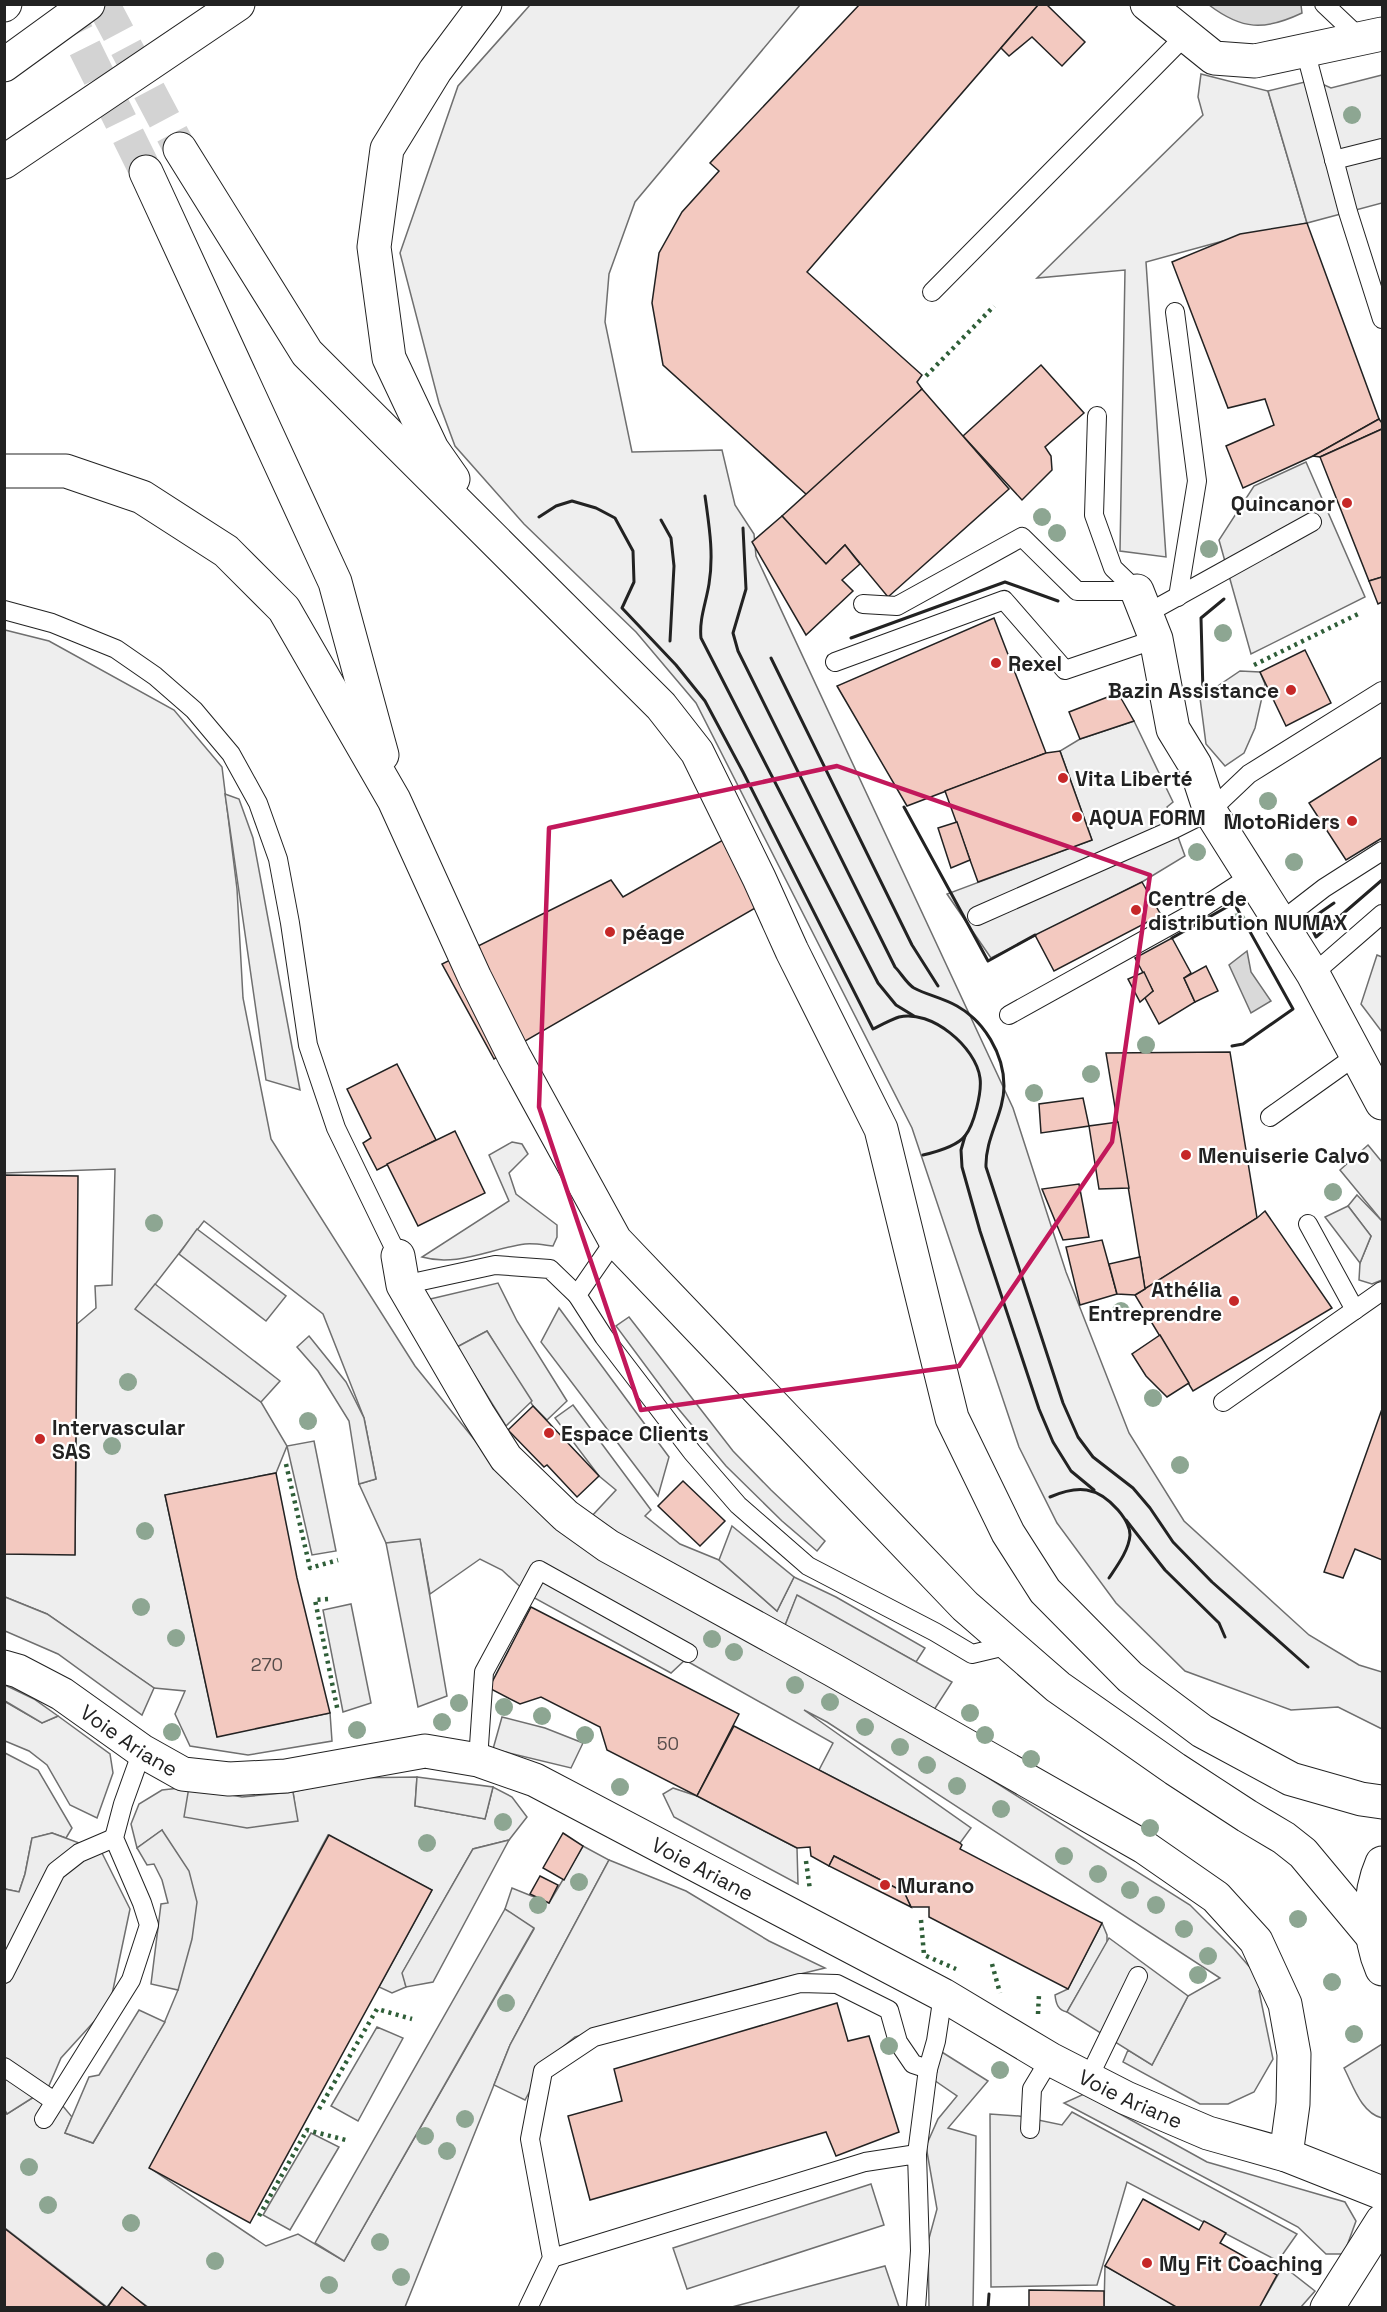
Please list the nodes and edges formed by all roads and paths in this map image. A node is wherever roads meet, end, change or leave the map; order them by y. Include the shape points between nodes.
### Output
1 (88, 4) edge
2 (238, 4) edge
3 (485, 4) edge
4 (1147, 4) edge
5 (1324, 4) edge
6 (1186, 35) junction
7 (1372, 36) edge
8 (1305, 50) junction
9 (4, 65) edge
10 (1383, 148) edge
11 (180, 149) tunnel mouth
12 (1334, 160) junction
13 (4, 162) edge
14 (146, 172) tunnel mouth
15 (932, 292) dead end
16 (1175, 312) dead end
17 (1383, 319) edge
18 (1097, 416) dead end
19 (4, 471) edge
20 (1312, 522) dead end
21 (491, 536) junction
22 (1178, 597) junction
23 (863, 604) dead end
24 (4, 610) edge
25 (1146, 615) junction
26 (835, 662) dead end
27 (1383, 690) edge
28 (394, 800) junction
29 (1210, 811) junction
30 (1383, 851) edge
31 (1251, 876) junction
32 (1383, 914) edge
33 (977, 916) dead end
34 (1280, 922) junction
35 (1313, 975) junction
36 (1009, 1015) dead end
37 (1357, 1055) junction
38 (1383, 1103) edge
39 (1270, 1118) dead end
40 (1308, 1224) dead end
41 (615, 1240) junction
42 (400, 1271) junction
43 (1383, 1291) edge
44 (577, 1295) junction
45 (1355, 1310) junction
46 (1222, 1402) dead end
47 (1010, 1645) junction
48 (688, 1653) dead end
49 (4, 1667) edge
50 (142, 1751) junction
51 (478, 1760) junction
52 (1383, 1802) edge
53 (114, 1838) junction
54 (1383, 1863) edge
55 (1373, 1937) junction
56 (1383, 1969) edge
57 (4, 1974) edge
58 (1138, 1977) dead end
59 (943, 1995) junction
60 (1050, 2060) junction
61 (4, 2067) edge
62 (928, 2069) junction
63 (1088, 2079) junction
64 (54, 2101) junction
65 (44, 2119) dead end
66 (1029, 2129) dead end
67 (917, 2154) junction
68 (1286, 2155) junction
69 (1383, 2193) edge
70 (1383, 2220) edge
71 (552, 2258) junction
72 (528, 2307) edge
73 (916, 2307) edge
74 (1327, 2307) edge

1 - 9 main road
2 - 13 main road
3 - 21 main road via 435,71 387,149 374,247 389,358 432,449
4 - 6 main road
5 - 7 lane
6 - 8 main road via 1214,58 1255,61
6 - 15 lane
7 - 8 main road
8 - 12 lane
10 - 12 lane
11 - 21 main road via 307,353
12 - 17 lane
14 - 28 main road via 335,582
16 - 22 lane via 1197,481
18 - 25 lane via 1094,515 1113,567
19 - 28 main road via 66,471 142,496 226,551 284,609
20 - 22 lane
21 - 52 main road via 662,706 697,752 881,1129 952,1418 1008,1533 1045,1591 1130,1677 1202,1731 1291,1779
22 - 25 lane
23 - 25 lane via 897,606 1022,537 1077,591
24 - 42 lane via 52,623 116,649 156,676 194,710 231,754 258,803 278,860 308,1045 336,1128
25 - 26 lane via 1065,670 1004,600
25 - 29 main road via 1173,729 1195,765
27 - 29 lane via 1249,774
28 - 41 main road via 514,1056
29 - 31 main road
29 - 33 lane
30 - 34 lane via 1324,888
31 - 34 main road
31 - 36 lane via 1200,909
32 - 35 lane
34 - 35 main road
35 - 37 main road
37 - 38 main road
37 - 39 lane
40 - 45 lane
41 - 44 lane
41 - 47 main road via 965,1606
42 - 44 lane via 495,1265 550,1269
42 - 68 main road via 506,1458 566,1516 608,1546 1144,1847 1216,1897 1256,1941 1285,2004 1294,2054
43 - 45 lane
44 - 47 lane via 604,1337 692,1452 738,1505 808,1566 972,1654
45 - 46 lane
47 - 55 main road via 1058,1688 1303,1853
48 - 51 lane via 539,1570 484,1672
49 - 50 main road, Voie Ariane via 62,1694
50 - 51 main road, Voie Ariane via 183,1774 229,1779 286,1776 425,1751
50 - 53 lane
51 - 59 main road, Voie Ariane via 535,1780
53 - 57 lane via 79,1853 56,1871
53 - 64 lane via 149,1925 131,1980
54 - 55 main road via 1372,1901
55 - 56 main road
58 - 63 lane
59 - 60 main road, Voie Ariane
59 - 62 lane
60 - 63 main road, Voie Ariane
60 - 66 lane via 1032,2089
61 - 64 lane
62 - 67 lane
62 - 71 lane via 913,2064 898,2042 889,2010 837,1984 800,1983 594,2037 543,2071 530,2139
63 - 68 main road, Voie Ariane via 1208,2133
64 - 65 lane
67 - 71 lane via 864,2162
67 - 73 lane via 920,2251
68 - 69 main road, Voie Ariane
70 - 74 main road
71 - 72 lane

